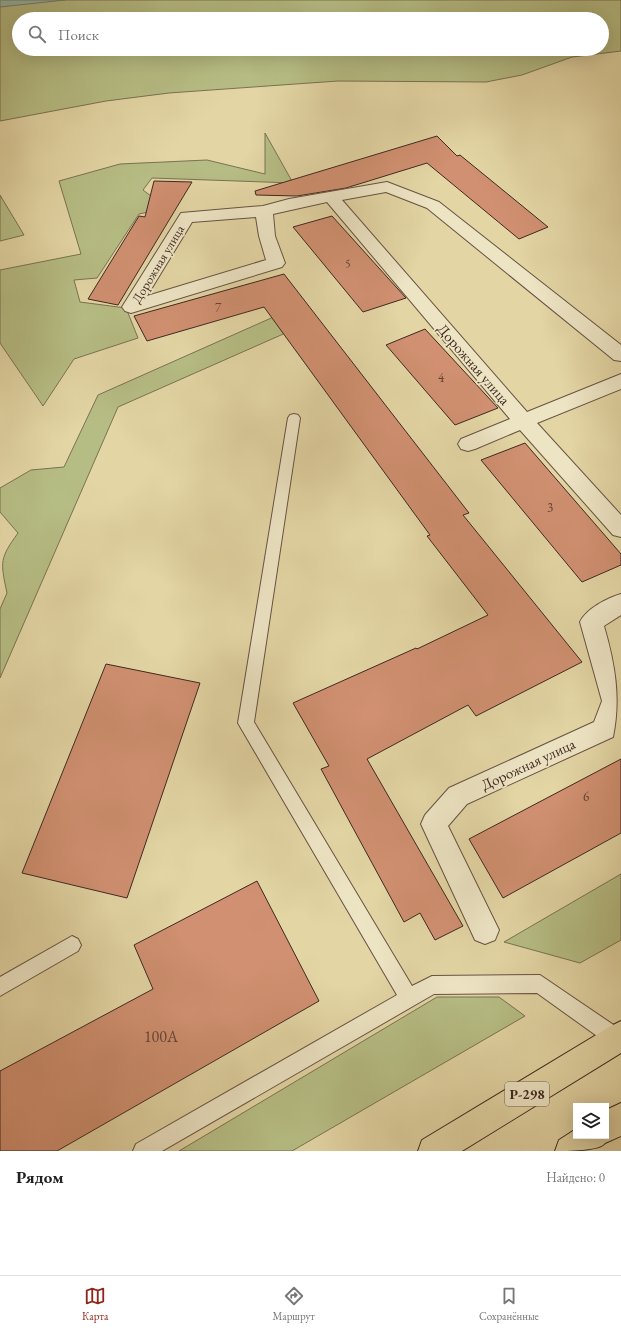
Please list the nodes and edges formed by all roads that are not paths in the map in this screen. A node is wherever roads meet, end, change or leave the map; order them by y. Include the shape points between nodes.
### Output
1 (331, 197) junction
2 (264, 211) junction
3 (621, 355) edge
4 (621, 381) edge
5 (294, 418) dead end
6 (523, 421) junction
7 (468, 444) dead end
8 (621, 529) edge
9 (621, 603) edge
10 (485, 930) dead end
11 (72, 945) dead end
12 (0, 987) edge
13 (409, 998) junction
14 (619, 1038) edge
15 (621, 1118) edge
16 (609, 1126) edge
17 (588, 1139) edge
18 (143, 1151) edge
19 (433, 1151) edge
20 (570, 1151) edge

1 - 2 street, Дорожная улица
1 - 3 street, Дорожная улица via 388,188 433,205
1 - 6 street, Дорожная улица
2 - 2 street, Дорожная улица via 276,264 131,307 187,218
4 - 6 street
5 - 13 lane via 246,723
6 - 7 street
6 - 8 street, Дорожная улица
9 - 10 street, Дорожная улица via 590,622 614,701 604,729 458,796 434,824
11 - 12 lane
13 - 14 lane via 432,984 540,984
13 - 18 lane
14 - 19 highway, Р-298
15 - 16 highway
17 - 20 highway

